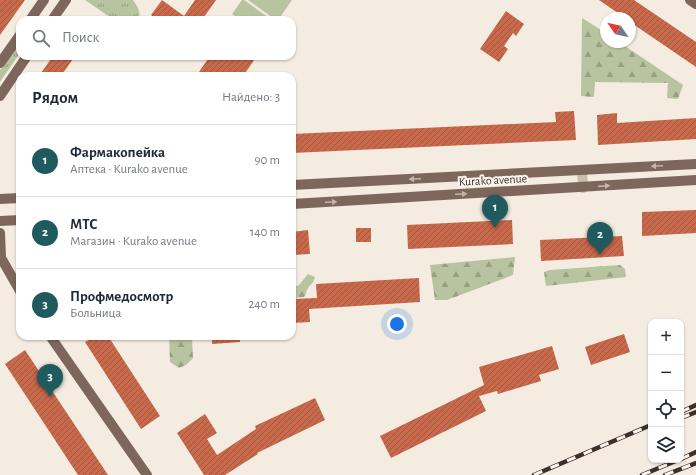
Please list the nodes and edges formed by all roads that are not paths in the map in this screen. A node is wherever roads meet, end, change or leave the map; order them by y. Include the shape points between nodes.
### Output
1 (44, 0) edge
2 (66, 0) edge
3 (690, 0) edge
4 (696, 4) edge
5 (33, 16) edge
6 (55, 16) edge
7 (16, 41) edge
8 (24, 60) edge
9 (0, 63) edge
10 (16, 72) edge
11 (16, 72) edge
12 (0, 96) edge
13 (696, 164) edge
14 (582, 170) junction
15 (696, 180) edge
16 (296, 185) edge
17 (583, 188) junction
18 (16, 198) edge
19 (0, 199) edge
20 (296, 204) edge
21 (16, 220) edge
22 (0, 221) edge
23 (0, 233) edge
24 (0, 256) edge
25 (16, 285) edge
26 (53, 340) edge
27 (147, 475) edge

1 - 5 main road
2 - 6 main road
3 - 4 main road
7 - 9 main road
8 - 11 main road
10 - 12 main road
13 -> 14 main road, Kurako avenue
14 -> 16 main road, Kurako avenue
14 - 17 lane
17 -> 15 main road, Kurako avenue
20 -> 17 main road, Kurako avenue
18 - 19 main road
21 - 22 main road
23 - 24 main road
24 - 25 main road
26 - 27 main road

